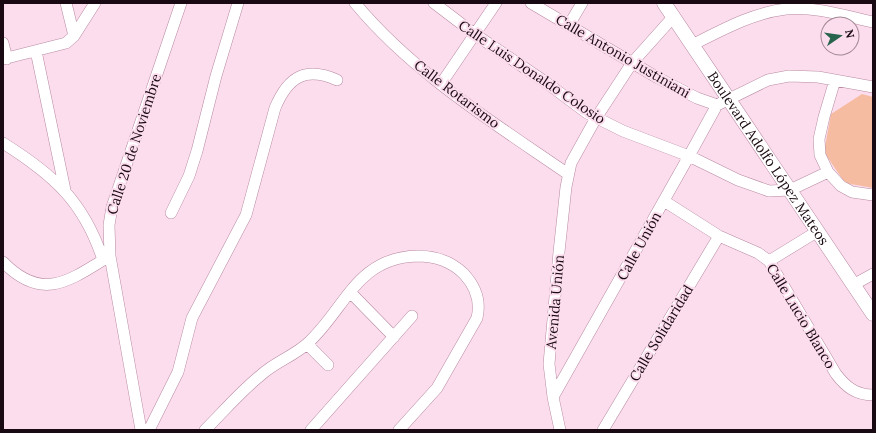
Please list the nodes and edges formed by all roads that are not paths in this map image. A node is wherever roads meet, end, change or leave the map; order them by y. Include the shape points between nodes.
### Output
1 (66, 3) edge
2 (94, 3) edge
3 (181, 3) edge
4 (238, 3) edge
5 (355, 3) edge
6 (434, 3) edge
7 (496, 3) edge
8 (531, 3) edge
9 (582, 3) edge
10 (664, 3) edge
11 (674, 16) junction
12 (873, 22) edge
13 (569, 25) junction
14 (476, 35) junction
15 (74, 36) junction
16 (3, 43) edge
17 (692, 45) junction
18 (36, 51) junction
19 (5, 59) edge
20 (632, 63) junction
21 (337, 80) dead end
22 (835, 80) junction
23 (441, 84) junction
24 (873, 88) edge
25 (723, 102) junction
26 (596, 118) junction
27 (3, 143) edge
28 (689, 156) junction
29 (828, 172) junction
30 (568, 174) junction
31 (65, 190) junction
32 (790, 190) junction
33 (873, 195) edge
34 (664, 201) junction
35 (171, 213) dead end
36 (818, 231) junction
37 (719, 236) junction
38 (107, 258) junction
39 (769, 261) junction
40 (3, 262) edge
41 (873, 274) edge
42 (853, 285) junction
43 (350, 292) junction
44 (873, 314) edge
45 (412, 316) dead end
46 (394, 337) junction
47 (307, 344) junction
48 (328, 365) dead end
49 (873, 395) edge
50 (553, 397) junction
51 (141, 430) edge
52 (149, 430) edge
53 (205, 430) edge
54 (311, 430) edge
55 (399, 430) edge
56 (560, 430) edge
57 (602, 430) edge

1 - 15 street
2 - 15 street
3 - 38 street, Calle 20 de Noviembre via 112,207
4 - 35 street via 197,151 189,176
5 - 23 street, Calle Rotarismo via 376,27
6 - 14 street, Calle Luis Donaldo Colosio
7 - 14 street
8 - 13 street, Calle Antonio Justiniani
9 - 13 street
10 - 11 main road, Boulevard Adolfo López Mateos
11 - 17 main road, Boulevard Adolfo López Mateos
11 - 20 street, Avenida Unión
12 - 17 street via 813,10 787,8 734,23
13 - 20 street, Calle Antonio Justiniani
14 - 23 street
14 - 26 street, Calle Luis Donaldo Colosio
15 - 18 street via 66,43
16 - 19 street
17 - 25 main road, Boulevard Adolfo López Mateos
18 - 19 street
18 - 31 street
20 - 25 street, Calle Antonio Justiniani via 697,98
20 - 26 street, Avenida Unión
21 - 52 street via 315,73 304,75 291,82 280,95 246,215 192,318 178,372
22 - 24 street
22 - 25 street via 804,75 777,77
22 - 29 street via 824,117 819,148
23 - 30 street, Calle Rotarismo
25 - 28 street, Calle Unión
25 - 32 main road, Boulevard Adolfo López Mateos
26 - 28 street, Calle Luis Donaldo Colosio
26 - 30 street, Avenida Unión via 576,152
27 - 31 street
28 - 32 street, Calle Luis Donaldo Colosio via 759,188 779,192
28 - 34 street, Calle Unión
29 - 32 street
29 - 33 street via 846,190
30 - 50 street, Avenida Unión via 549,364
31 - 38 street via 88,222
32 - 36 main road, Boulevard Adolfo López Mateos
34 - 37 street, Calle Lucio Blanco
34 - 50 street, Calle Unión
36 - 39 street
36 - 42 main road, Boulevard Adolfo López Mateos
37 - 39 street, Calle Lucio Blanco via 758,253
37 - 57 street, Calle Solidaridad
38 - 40 street via 78,276 52,285 31,283
38 - 51 street, Calle 20 de Noviembre
39 - 49 street, Calle Lucio Blanco via 844,385 854,391
41 - 42 street
42 - 44 main road, Boulevard Adolfo López Mateos
43 - 46 street
43 - 47 street
43 - 55 street via 379,265 400,258 427,256 445,261 460,270 479,300 477,318 437,388
45 - 46 street
46 - 54 street
47 - 48 street
47 - 53 street via 261,374
50 - 56 street, Avenida Unión

